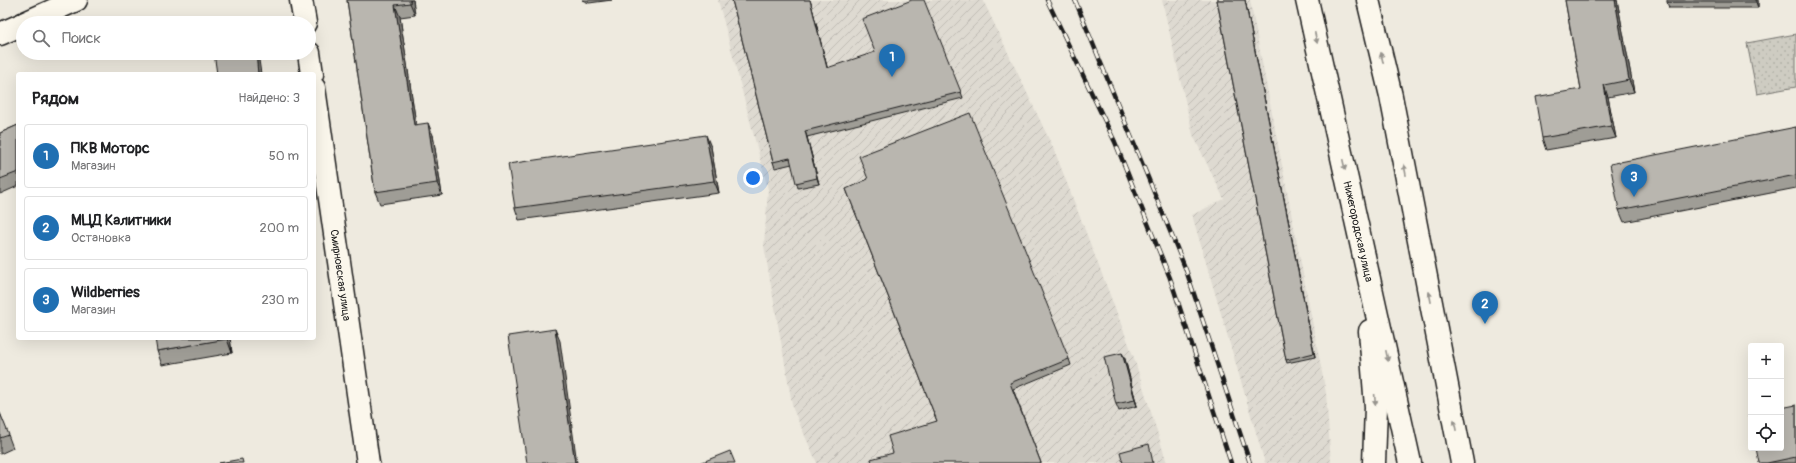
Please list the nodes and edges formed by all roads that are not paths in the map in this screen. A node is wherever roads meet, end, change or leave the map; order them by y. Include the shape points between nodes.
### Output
1 (76, 0) edge
2 (301, 0) edge
3 (1307, 0) edge
4 (1368, 0) edge
5 (40, 16) edge
6 (304, 16) edge
7 (16, 27) edge
8 (0, 34) edge
9 (310, 60) edge
10 (312, 72) edge
11 (316, 102) edge
12 (1363, 250) junction
13 (368, 463) edge
14 (1374, 463) edge
15 (1410, 463) edge
16 (1462, 463) edge

1 - 5 main road
2 - 6 main road
3 -> 12 main road, Нижегородская улица
16 -> 4 main road via 1391,96
7 - 8 main road
9 - 10 main road
11 - 13 main road, Смирновская улица
12 -> 14 main road via 1376,407
12 -> 15 main road, Нижегородская улица

